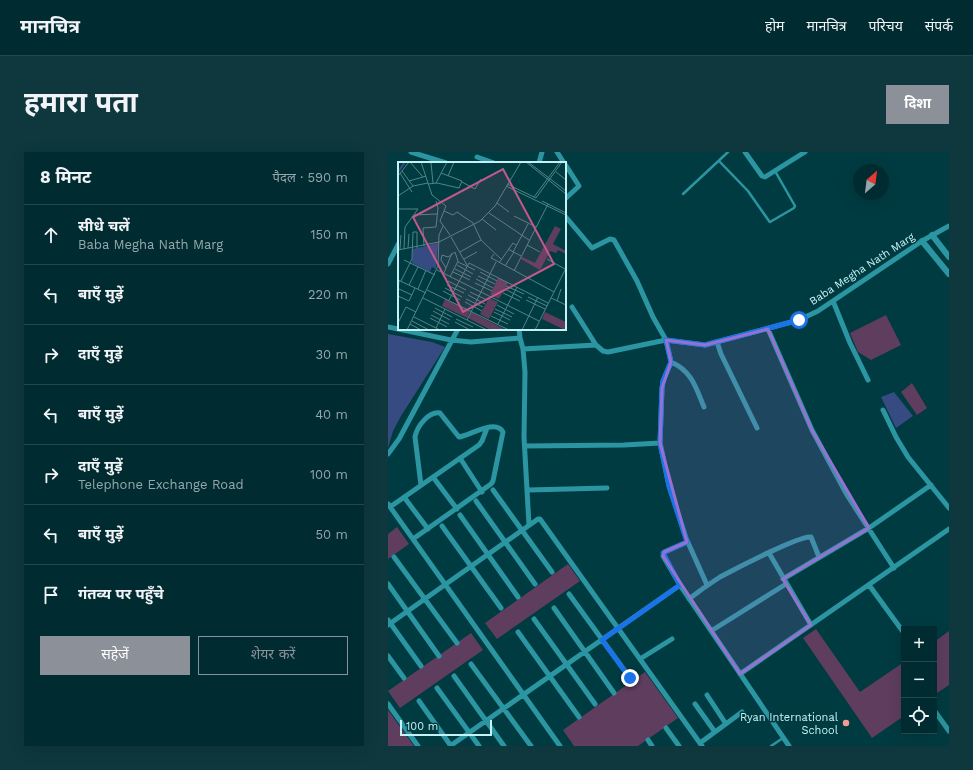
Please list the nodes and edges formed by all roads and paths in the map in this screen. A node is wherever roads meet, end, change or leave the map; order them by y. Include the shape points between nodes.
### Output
1 (411, 152) edge
2 (542, 152) edge
3 (557, 152) edge
4 (728, 152) edge
5 (744, 152) edge
6 (806, 152) edge
7 (477, 157) dead end
8 (719, 161) junction
9 (443, 162) edge
10 (491, 162) edge
11 (539, 162) edge
12 (564, 162) edge
13 (566, 166) edge
14 (775, 171) junction
15 (683, 194) dead end
16 (566, 197) edge
17 (566, 217) edge
18 (949, 226) edge
19 (932, 235) junction
20 (922, 241) junction
21 (398, 245) edge
22 (949, 256) edge
23 (388, 264) edge
24 (949, 274) edge
25 (833, 301) junction
26 (572, 307) dead end
27 (388, 327) edge
28 (398, 329) edge
29 (768, 329) junction
30 (403, 330) edge
31 (457, 330) edge
32 (519, 330) edge
33 (520, 338) junction
34 (451, 340) junction
35 (666, 340) junction
36 (717, 342) junction
37 (596, 345) junction
38 (523, 349) junction
39 (671, 362) junction
40 (868, 380) dead end
41 (704, 407) dead end
42 (883, 410) dead end
43 (487, 428) junction
44 (757, 428) dead end
45 (660, 443) junction
46 (524, 446) junction
47 (388, 454) edge
48 (460, 458) junction
49 (433, 477) junction
50 (931, 484) junction
51 (421, 485) junction
52 (607, 488) dead end
53 (493, 490) dead end
54 (528, 490) junction
55 (482, 492) junction
56 (404, 497) junction
57 (476, 502) dead end
58 (389, 505) edge
59 (949, 508) edge
60 (457, 509) junction
61 (460, 514) dead end
62 (529, 525) junction
63 (442, 526) dead end
64 (869, 528) junction
65 (428, 529) junction
66 (949, 529) edge
67 (522, 530) junction
68 (413, 539) junction
69 (505, 542) junction
70 (687, 542) junction
71 (769, 553) junction
72 (488, 554) junction
73 (394, 557) dead end
74 (820, 557) junction
75 (471, 566) junction
76 (894, 568) junction
77 (552, 572) dead end
78 (785, 582) junction
79 (388, 584) edge
80 (445, 584) junction
81 (535, 584) dead end
82 (680, 585) junction
83 (707, 585) junction
84 (869, 585) junction
85 (569, 594) dead end
86 (518, 597) dead end
87 (425, 599) junction
88 (689, 599) junction
89 (501, 608) dead end
90 (554, 608) dead end
91 (407, 611) junction
92 (534, 619) dead end
93 (389, 623) edge
94 (811, 625) junction
95 (618, 629) junction
96 (901, 629) edge
97 (711, 631) junction
98 (518, 632) dead end
99 (672, 639) dead end
100 (602, 640) junction
101 (457, 643) dead end
102 (585, 652) junction
103 (388, 656) edge
104 (439, 656) dead end
105 (640, 659) junction
106 (471, 664) dead end
107 (567, 664) junction
108 (421, 666) dead end
109 (740, 674) junction
110 (454, 676) dead end
111 (550, 676) junction
112 (404, 678) dead end
113 (630, 678) dead end
114 (437, 688) dead end
115 (614, 693) dead end
116 (524, 695) junction
117 (706, 695) dead end
118 (419, 701) dead end
119 (388, 704) edge
120 (595, 704) dead end
121 (695, 704) dead end
122 (504, 708) junction
123 (742, 712) dead end
124 (937, 714) edge
125 (579, 717) dead end
126 (486, 721) junction
127 (726, 724) junction
128 (666, 728) dead end
129 (949, 731) edge
130 (715, 732) junction
131 (469, 733) junction
132 (783, 738) junction
133 (648, 740) dead end
134 (701, 744) edge
135 (418, 746) edge
136 (451, 746) edge
137 (478, 746) edge
138 (504, 746) edge
139 (531, 746) edge
140 (560, 746) edge
141 (652, 746) edge
142 (678, 746) edge
143 (771, 746) edge
144 (789, 746) edge

1 - 9 street
2 - 11 street
3 - 12 street
4 - 8 lane
5 - 14 street via 763,177
6 - 14 street
7 - 10 street
8 - 14 lane via 748,191 770,222 795,206
8 - 15 lane
13 - 16 street via 579,186
17 - 35 street via 592,248 610,239 614,240
18 - 19 street, Baba Megha Nath Marg
19 - 20 street, Baba Megha Nath Marg
19 - 22 street
20 - 24 street
20 - 25 street, Baba Megha Nath Marg
21 - 23 street
25 - 29 street, Baba Megha Nath Marg via 799,320
25 - 40 street
26 - 37 street
27 - 28 street
29 - 36 street, Baba Megha Nath Marg
29 - 64 street via 812,430 847,495
30 - 34 street
31 - 34 street
32 - 33 street
33 - 34 street via 471,342
33 - 38 street
34 - 47 street via 399,439
35 - 36 street, Baba Megha Nath Marg via 705,345
35 - 37 street, Baba Megha Nath Marg via 608,352
35 - 39 street
36 - 44 street
37 - 38 street
38 - 46 street
39 - 41 street via 687,372
39 - 45 street via 662,388
42 - 50 street via 908,457
43 - 48 street via 481,443
43 - 51 street via 459,437 439,412 432,414 420,424 414,437
43 - 55 street via 498,427 503,432 493,481
45 - 46 street via 624,446
45 - 70 street via 669,486
46 - 54 street
48 - 49 street
48 - 55 street
49 - 51 street
49 - 60 street
50 - 59 street
50 - 64 street
51 - 56 street
52 - 54 street
53 - 67 street
54 - 62 street
55 - 60 street
56 - 58 street
56 - 65 street
57 - 69 street
58 - 68 street
60 - 65 street
61 - 72 street
62 - 67 street
62 - 95 street via 540,519
63 - 75 street
64 - 74 street
64 - 76 street
65 - 68 street
66 - 76 street
67 - 69 street
67 - 77 street
68 - 80 street
69 - 72 street
69 - 81 street
70 - 82 street via 663,553
70 - 83 street
71 - 74 street via 809,536
71 - 78 street
71 - 83 street
72 - 75 street
72 - 86 street
73 - 87 street
74 - 78 street
75 - 80 street
75 - 89 street
76 - 84 street
78 - 94 street
78 - 97 street
79 - 91 street
80 - 87 street
80 - 116 street
82 - 88 street
82 - 95 street
83 - 88 street
84 - 94 street
84 - 96 street
85 - 100 street
87 - 91 street
87 - 101 street
88 - 97 street
90 - 102 street
91 - 93 street
91 - 104 street
92 - 107 street
93 - 108 street
94 - 109 street
95 - 100 street
95 - 105 street
97 - 109 street
98 - 111 street
99 - 105 street
100 - 102 street
100 - 113 street
102 - 107 street
102 - 115 street
103 - 112 street
105 - 134 street
106 - 122 street
107 - 111 street
107 - 120 street
109 - 132 street
110 - 126 street
111 - 116 street
111 - 125 street
114 - 131 street
116 - 122 street
116 - 140 street
117 - 127 street
118 - 136 street
119 - 135 street
121 - 130 street
122 - 126 street
122 - 139 street
123 - 127 street
124 - 129 street
126 - 131 street
126 - 138 street
127 - 130 street
128 - 142 street
130 - 134 street
131 - 136 street
131 - 137 street
132 - 143 lane
132 - 144 street
133 - 141 street

